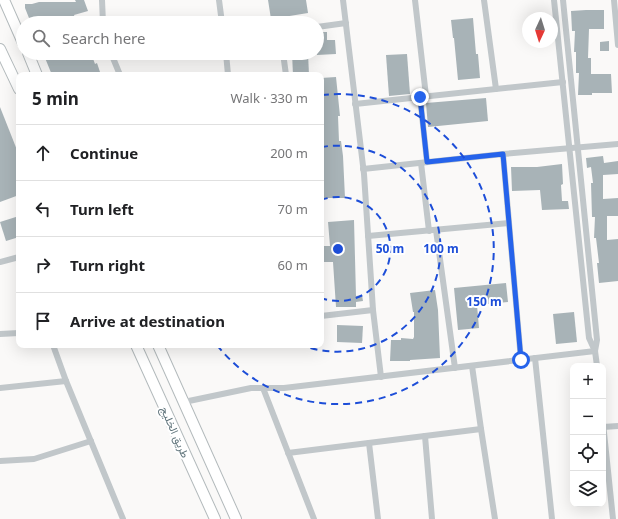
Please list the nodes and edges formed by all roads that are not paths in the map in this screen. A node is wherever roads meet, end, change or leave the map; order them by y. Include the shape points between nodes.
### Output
1 (4, 0) edge
2 (102, 0) edge
3 (220, 0) edge
4 (343, 0) edge
5 (415, 0) edge
6 (484, 0) edge
7 (554, 0) edge
8 (563, 0) edge
9 (614, 0) edge
10 (103, 16) edge
11 (221, 16) edge
12 (346, 23) junction
13 (324, 26) edge
14 (16, 27) edge
15 (618, 39) edge
16 (618, 45) edge
17 (0, 49) edge
18 (31, 60) edge
19 (114, 60) edge
20 (227, 60) edge
21 (285, 60) edge
22 (36, 72) edge
23 (119, 72) edge
24 (228, 72) edge
25 (286, 72) edge
26 (562, 82) junction
27 (16, 84) edge
28 (496, 89) junction
29 (423, 97) junction
30 (355, 104) junction
31 (618, 144) edge
32 (569, 148) junction
33 (578, 148) junction
34 (503, 154) junction
35 (424, 162) junction
36 (363, 169) junction
37 (509, 223) junction
38 (436, 230) junction
39 (429, 231) junction
40 (368, 236) junction
41 (16, 258) edge
42 (0, 262) edge
43 (373, 310) junction
44 (324, 316) edge
45 (16, 333) edge
46 (0, 334) edge
47 (54, 348) edge
48 (137, 348) edge
49 (159, 348) edge
50 (595, 351) junction
51 (535, 358) junction
52 (521, 360) junction
53 (597, 363) edge
54 (472, 366) junction
55 (455, 368) junction
56 (381, 377) junction
57 (66, 381) junction
58 (0, 388) edge
59 (263, 388) junction
60 (184, 402) junction
61 (618, 426) edge
62 (606, 427) edge
63 (481, 429) junction
64 (604, 435) edge
65 (425, 436) junction
66 (91, 441) junction
67 (369, 443) junction
68 (288, 453) junction
69 (0, 462) edge
70 (123, 519) edge
71 (215, 519) edge
72 (236, 519) edge
73 (314, 519) edge
74 (378, 519) edge
75 (432, 519) edge
76 (495, 519) edge
77 (552, 519) edge
78 (613, 519) edge

1 - 14 main road
2 - 10 street
3 - 11 street
4 - 12 street
5 - 29 street
6 - 28 street
7 - 26 street
8 - 33 street
9 - 15 street
12 - 13 street
12 - 30 street
15 - 16 street
17 - 27 main road
18 - 22 main road
19 - 23 street
20 - 24 street
21 - 25 street
26 - 28 street
26 - 32 street
28 - 29 street
29 - 30 street
29 - 35 street
30 - 36 street
31 - 33 street
32 - 33 street
32 - 34 street
32 - 50 street via 589,338
33 - 50 street via 597,340
34 - 35 street
34 - 37 street
35 - 36 street
35 - 39 street
36 - 40 street
37 - 38 street
37 - 52 street
38 - 39 street
38 - 55 street
39 - 40 street
40 - 43 street
41 - 42 street
43 - 44 street
43 - 56 street
45 - 46 street
47 - 57 street
48 - 71 main road, طريق الخليج
49 - 60 main road, طريق الخليج
50 - 51 street
50 - 53 street
51 - 52 street
51 - 77 street
52 - 54 street
54 - 55 street
54 - 63 street
55 - 56 street
56 - 59 street
57 - 58 street
57 - 66 street
59 - 60 street via 251,388
59 - 68 street
60 - 72 main road, طريق الخليج
61 - 62 street
63 - 65 street
63 - 76 street
64 - 78 street
65 - 67 street
65 - 75 street
66 - 69 street via 34,459
66 - 70 street
67 - 68 street
67 - 74 street
68 - 73 street

